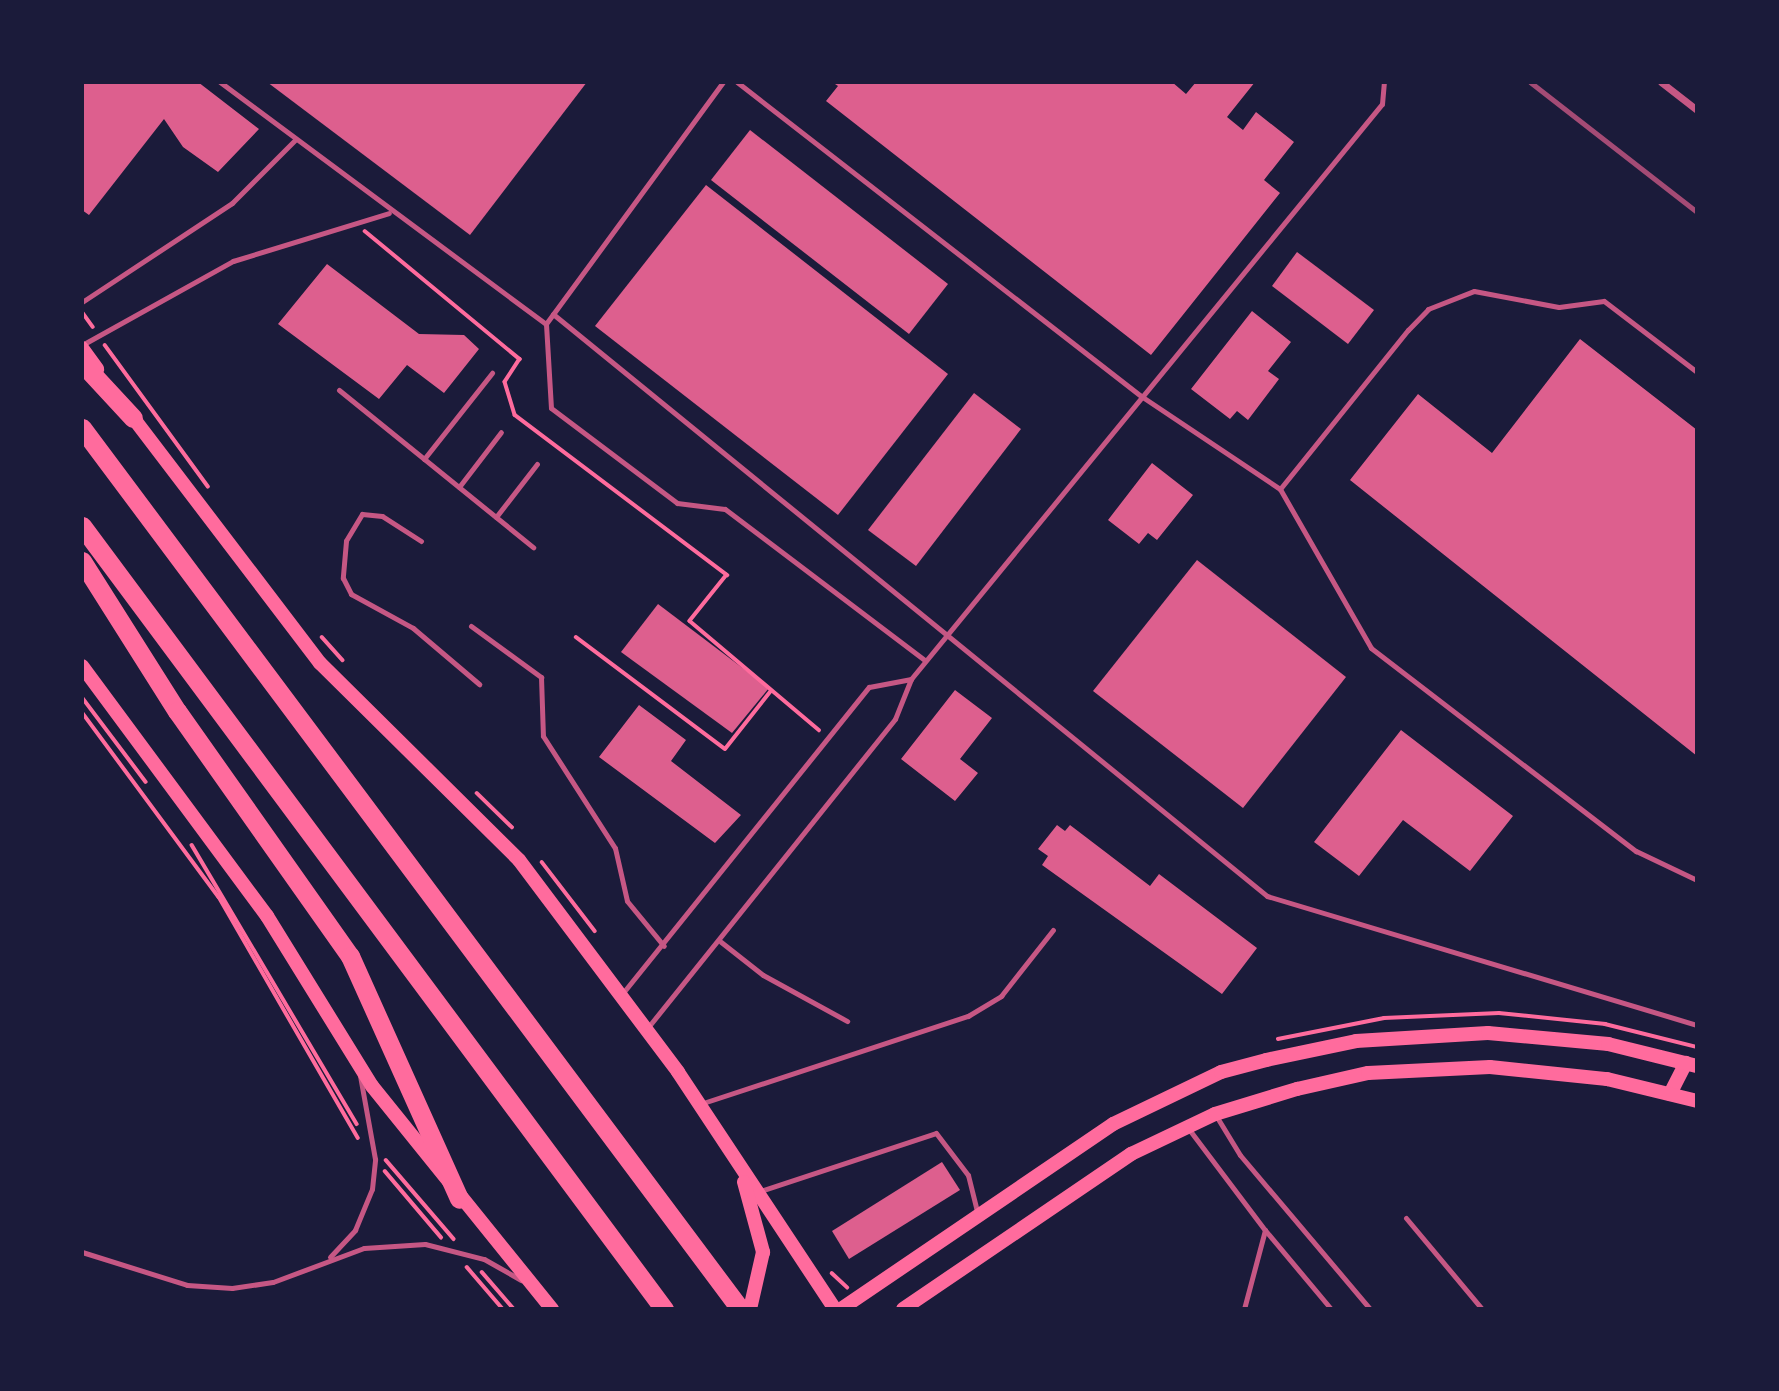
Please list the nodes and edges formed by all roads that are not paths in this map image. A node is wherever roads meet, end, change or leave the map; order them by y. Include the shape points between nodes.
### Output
1 (220, 82) edge
2 (723, 82) edge
3 (737, 82) edge
4 (1384, 82) edge
5 (1661, 82) edge
6 (1697, 110) edge
7 (295, 140) junction
8 (390, 213) junction
9 (82, 302) edge
10 (553, 314) junction
11 (546, 324) junction
12 (82, 347) edge
13 (82, 363) edge
14 (1697, 372) edge
15 (492, 373) dead end
16 (339, 390) dead end
17 (1141, 396) junction
18 (133, 418) junction
19 (82, 428) edge
20 (501, 432) dead end
21 (424, 459) junction
22 (537, 464) dead end
23 (459, 487) junction
24 (1280, 489) junction
25 (496, 517) junction
26 (82, 526) edge
27 (421, 541) dead end
28 (533, 547) dead end
29 (82, 561) edge
30 (471, 626) dead end
31 (948, 633) junction
32 (925, 660) junction
33 (82, 666) edge
34 (911, 679) junction
35 (478, 684) dead end
36 (1697, 880) edge
37 (1053, 930) dead end
38 (721, 942) junction
39 (664, 946) junction
40 (620, 995) junction
41 (846, 1021) dead end
42 (1697, 1025) edge
43 (645, 1028) junction
44 (1691, 1064) edge
45 (358, 1066) junction
46 (1670, 1094) junction
47 (1697, 1101) edge
48 (700, 1104) junction
49 (1215, 1114) junction
50 (1186, 1126) junction
51 (737, 1160) junction
52 (758, 1192) junction
53 (459, 1199) junction
54 (978, 1215) junction
55 (1406, 1217) dead end
56 (1265, 1230) junction
57 (82, 1252) edge
58 (324, 1261) junction
59 (536, 1291) junction
60 (1367, 1308) edge
61 (552, 1309) edge
62 (664, 1309) edge
63 (740, 1309) edge
64 (750, 1309) edge
65 (835, 1309) edge
66 (841, 1309) edge
67 (903, 1309) edge
68 (1244, 1309) edge
69 (1331, 1309) edge
70 (1482, 1309) edge

1 - 7 lane
2 - 10 lane
3 - 17 lane
4 - 17 lane via 1381,104
5 - 6 street
7 - 8 lane
7 - 9 lane via 232,203
8 - 11 lane
8 - 12 lane via 233,261
10 - 11 lane
10 - 31 lane
11 - 32 lane via 551,408 677,503 725,509
12 - 18 main road
13 - 18 highway
14 - 24 lane via 1604,302 1559,307 1497,292 1462,294 1428,309 1408,330
15 - 21 lane
16 - 21 lane
17 - 24 lane
17 - 31 lane
18 - 40 main road via 320,663 487,822
19 - 63 highway
20 - 23 lane
21 - 23 lane
22 - 25 lane
23 - 25 lane
24 - 36 lane via 1371,648 1636,851
25 - 28 lane
26 - 62 highway
27 - 35 lane via 382,516 362,514 346,541 343,578 351,594 413,628
29 - 53 highway via 177,711 344,946
30 - 39 lane via 541,677 543,736 615,848 627,901
31 - 32 lane
31 - 42 lane via 1267,897
32 - 34 lane
33 - 45 main road via 267,916
34 - 38 lane via 895,719
34 - 39 lane via 869,687
37 - 48 lane via 1001,996 968,1016
38 - 41 lane via 763,975
38 - 43 lane via 658,1023
39 - 40 lane
40 - 43 main road
43 - 48 main road
44 - 46 main road
44 - 54 main road via 1608,1044 1528,1034 1402,1036 1310,1049 1221,1072 1168,1095
45 - 53 main road
45 - 58 lane via 375,1159 362,1217
46 - 47 main road
46 - 49 main road via 1568,1073 1451,1067 1356,1076
48 - 51 main road
49 - 50 main road
49 - 60 lane via 1240,1155
50 - 56 lane
50 - 67 main road via 1093,1176
51 - 52 main road
51 - 64 main road via 763,1252
52 - 54 lane via 936,1133 968,1175
52 - 65 main road
53 - 59 main road
54 - 66 main road
55 - 70 lane
56 - 68 lane
56 - 69 lane
57 - 58 lane via 209,1288 273,1282
58 - 59 lane via 384,1245 452,1249
59 - 61 main road

